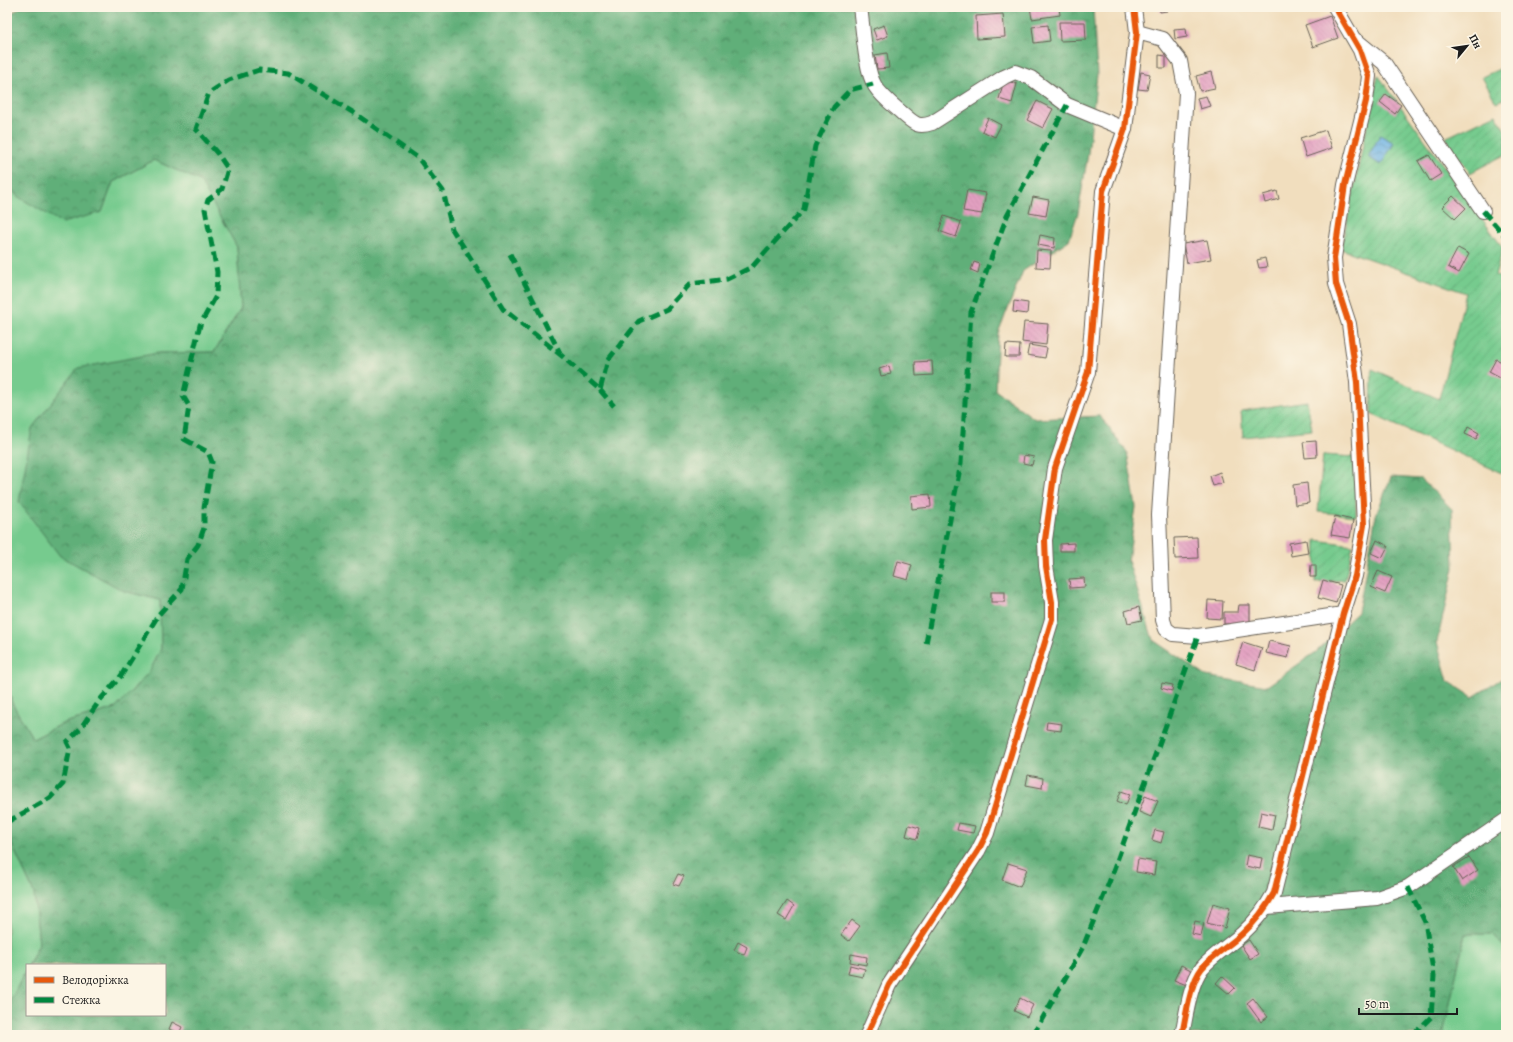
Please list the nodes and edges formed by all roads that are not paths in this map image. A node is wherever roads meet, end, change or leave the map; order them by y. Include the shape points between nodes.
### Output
1 (860, 7) edge
2 (1134, 7) edge
3 (1335, 7) edge
4 (1137, 32) junction
5 (1353, 38) junction
6 (1125, 129) junction
7 (1483, 211) dead end
8 (1343, 614) junction
9 (1506, 820) edge
10 (1267, 907) junction
11 (867, 1035) edge
12 (1182, 1035) edge

1 - 6 street via 873,84 914,124 922,126 932,123 1015,72 1031,78 1067,105
2 - 4 street
3 - 5 street
4 - 6 street
4 - 8 street via 1163,39 1180,61 1186,93 1159,514 1163,620 1166,629 1173,634 1198,636
5 - 7 street via 1384,63
5 - 8 street via 1369,76 1366,101 1345,185 1334,258 1336,284 1349,324 1357,382 1364,525 1356,576
6 - 11 street via 1103,191 1088,372 1055,468 1045,540 1052,619 987,833 978,851 889,985
8 - 10 street via 1274,893
9 - 10 street via 1408,887 1377,898
10 - 12 street via 1242,934 1201,969 1189,997

